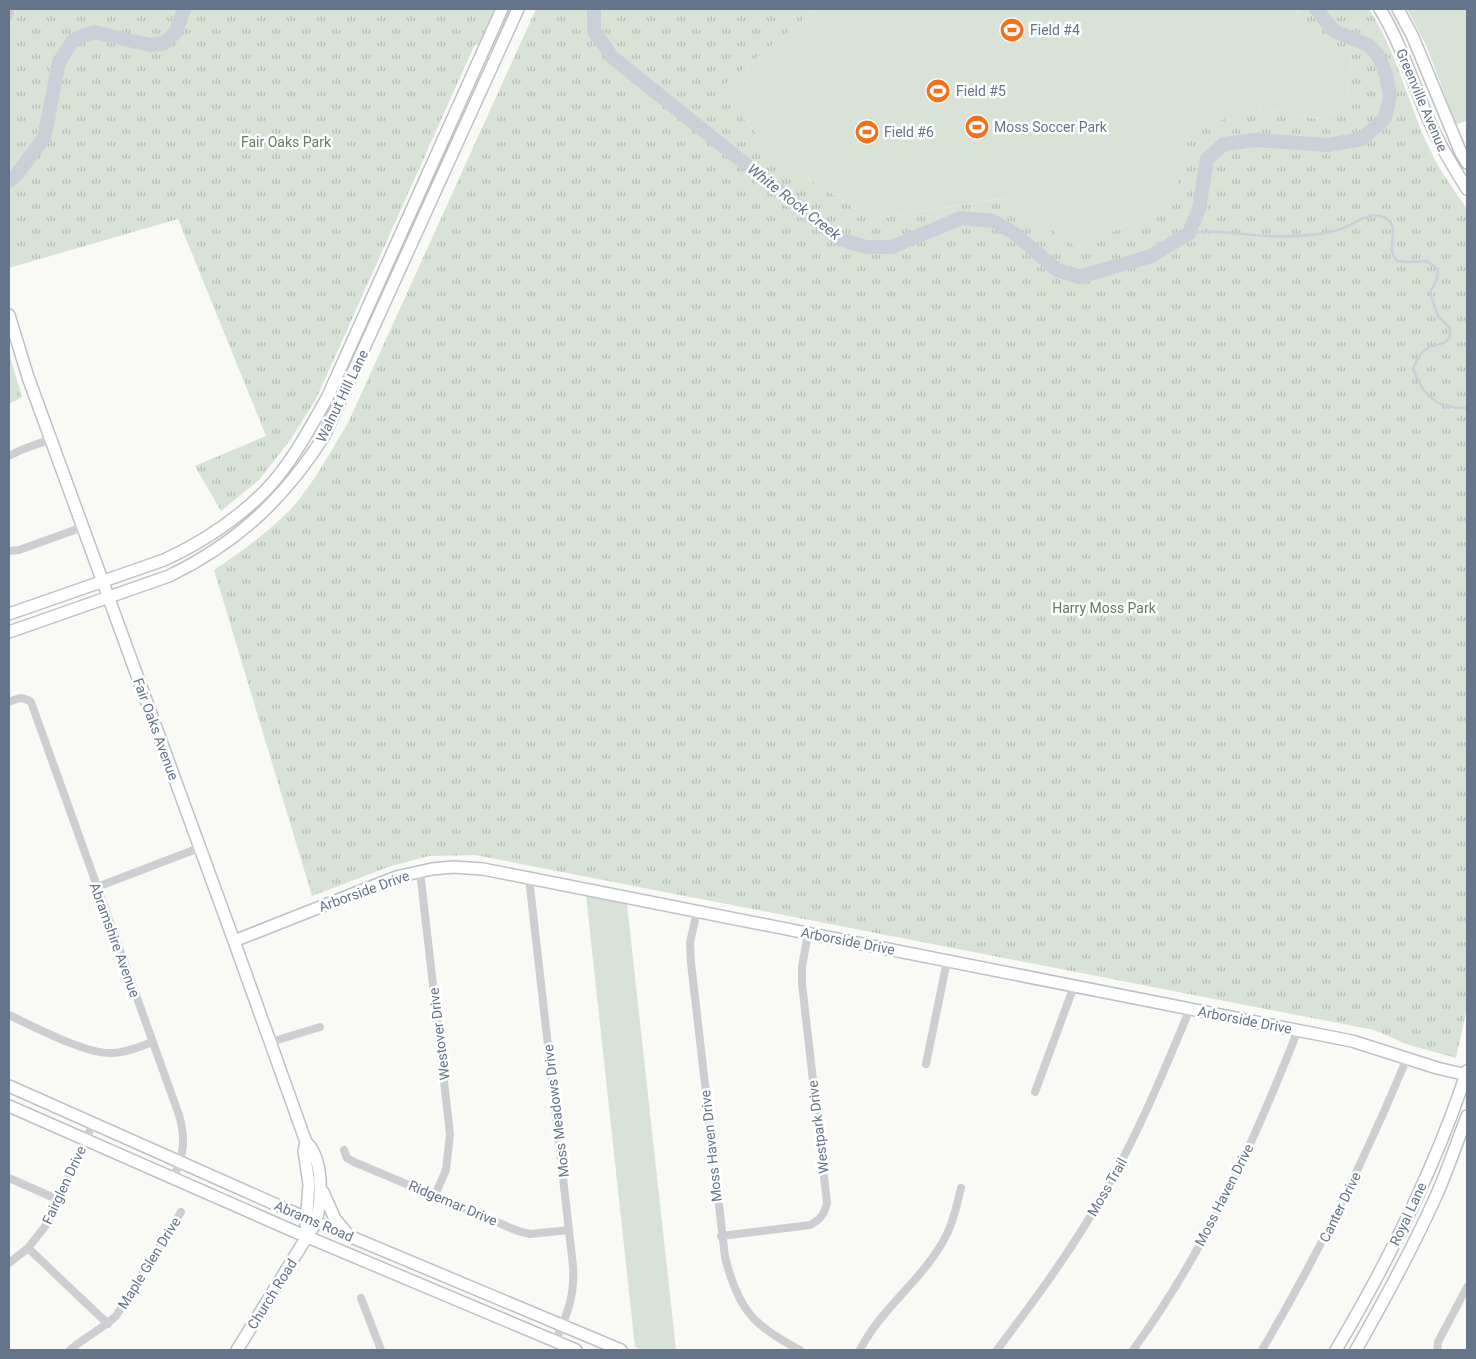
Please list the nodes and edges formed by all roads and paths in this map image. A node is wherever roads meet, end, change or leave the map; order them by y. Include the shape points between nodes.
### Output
1 (10, 9) edge
2 (502, 9) edge
3 (518, 9) edge
4 (1380, 9) edge
5 (1398, 9) edge
6 (9, 16) edge
7 (1464, 158) edge
8 (1467, 189) edge
9 (9, 315) edge
10 (52, 440) junction
11 (9, 456) edge
12 (82, 527) junction
13 (9, 551) edge
14 (102, 581) junction
15 (108, 596) junction
16 (9, 614) edge
17 (9, 632) edge
18 (9, 702) edge
19 (199, 848) junction
20 (420, 871) junction
21 (529, 878) junction
22 (97, 887) junction
23 (697, 911) junction
24 (808, 933) junction
25 (234, 941) junction
26 (947, 961) junction
27 (1074, 986) junction
28 (1190, 1009) junction
29 (9, 1015) edge
30 (320, 1027) dead end
31 (1298, 1030) junction
32 (152, 1042) junction
33 (270, 1042) junction
34 (1407, 1058) junction
35 (926, 1064) dead end
36 (1467, 1074) edge
37 (9, 1086) edge
38 (1035, 1092) dead end
39 (9, 1106) edge
40 (1467, 1116) edge
41 (92, 1124) junction
42 (85, 1140) junction
43 (306, 1142) junction
44 (344, 1150) dead end
45 (180, 1163) junction
46 (9, 1178) edge
47 (173, 1178) junction
48 (321, 1186) junction
49 (961, 1188) dead end
50 (435, 1195) junction
51 (58, 1200) junction
52 (181, 1212) dead end
53 (311, 1220) junction
54 (569, 1230) junction
55 (351, 1236) junction
56 (721, 1236) junction
57 (307, 1237) junction
58 (28, 1248) junction
59 (9, 1263) edge
60 (1467, 1287) edge
61 (361, 1298) dead end
62 (108, 1324) junction
63 (562, 1325) junction
64 (555, 1342) junction
65 (70, 1350) edge
66 (237, 1350) edge
67 (382, 1350) edge
68 (576, 1350) edge
69 (622, 1350) edge
70 (800, 1350) edge
71 (860, 1350) edge
72 (997, 1350) edge
73 (1133, 1350) edge
74 (1262, 1350) edge
75 (1336, 1350) edge
76 (1356, 1350) edge
77 (1437, 1350) edge

1 - 6 street
2 - 14 main road, Walnut Hill Lane via 327,398 283,468 266,490 243,511 199,543 164,560
3 - 15 main road, Walnut Hill Lane via 324,436 297,475 258,517 194,564 169,576
4 - 8 main road, Greenville Avenue via 1398,43 1431,124
5 - 7 main road, Greenville Avenue
9 - 10 main road, Fair Oaks Avenue
10 - 11 street
10 - 12 main road, Fair Oaks Avenue
12 - 13 street
12 - 14 main road, Fair Oaks Avenue
14 - 15 main road, Fair Oaks Avenue
14 - 16 main road, Walnut Hill Lane
15 - 17 main road, Walnut Hill Lane
15 - 19 main road, Fair Oaks Avenue
18 - 22 street, Abramshire Avenue via 19,698 30,702
19 - 22 street
19 - 25 main road, Fair Oaks Avenue
20 - 21 main road, Arborside Drive via 453,867
20 - 25 main road, Arborside Drive via 396,877
20 - 50 street, Westover Drive via 450,1134 446,1170
21 - 23 main road, Arborside Drive
21 - 54 street, Moss Meadows Drive
22 - 32 street, Abramshire Avenue
23 - 24 main road, Arborside Drive
23 - 56 street, Moss Haven Drive via 690,943 690,963
24 - 26 main road, Arborside Drive
24 - 56 street, Westpark Drive via 802,984 827,1204 825,1212 810,1225
25 - 33 main road, Fair Oaks Avenue
26 - 27 main road, Arborside Drive
26 - 35 street
27 - 28 main road, Arborside Drive
27 - 38 street
28 - 31 main road, Arborside Drive
28 - 72 street, Moss Trail via 1160,1082 1109,1185 1038,1297
29 - 32 street via 91,1050 111,1053
30 - 33 street
31 - 34 main road, Arborside Drive via 1352,1041
31 - 73 street, Moss Haven Drive via 1273,1095 1234,1178 1187,1267
32 - 45 street, Abramshire Avenue via 183,1128
33 - 43 main road, Fair Oaks Avenue
34 - 36 main road, Arborside Drive
34 - 74 street, Canter Drive via 1347,1193
36 - 75 main road, Royal Lane via 1402,1228 1373,1287
37 - 41 main road, Abrams Road
39 - 42 main road, Abrams Road
40 - 76 main road, Royal Lane via 1420,1231
41 - 42 street, Fairglen Drive
41 - 45 main road, Abrams Road
42 - 47 main road, Abrams Road
42 - 51 street, Fairglen Drive
43 - 48 main road, Fair Oaks Avenue via 312,1148
43 - 53 main road, Fair Oaks Avenue via 304,1151
44 - 50 street, Ridgemar Drive via 347,1158 354,1162
45 - 47 street, Abramshire Avenue
45 - 53 main road, Abrams Road
46 - 51 street
47 - 57 main road, Abrams Road
48 - 53 main road, Fair Oaks Avenue via 320,1202
48 - 55 main road via 335,1219
49 - 71 street via 953,1221 936,1253 870,1333
50 - 54 street, Ridgemar Drive via 518,1231 530,1234
51 - 58 street, Fairglen Drive via 47,1224
52 - 62 street, Maple Glen Drive via 121,1310
53 - 55 main road, Abrams Road
53 - 57 main road, Fair Oaks Avenue
54 - 63 street, Moss Meadows Drive via 573,1286 571,1303
55 - 63 main road, Abrams Road
56 - 70 street, Moss Haven Drive via 730,1280 745,1309 772,1336
57 - 64 main road, Abrams Road
57 - 66 main road, Church Road
58 - 59 street, Fairglen Drive
58 - 62 street
60 - 77 street via 1438,1342
61 - 67 street
62 - 65 street, Maple Glen Drive
63 - 64 street, Moss Meadows Drive
63 - 69 main road, Abrams Road
64 - 68 main road, Abrams Road

